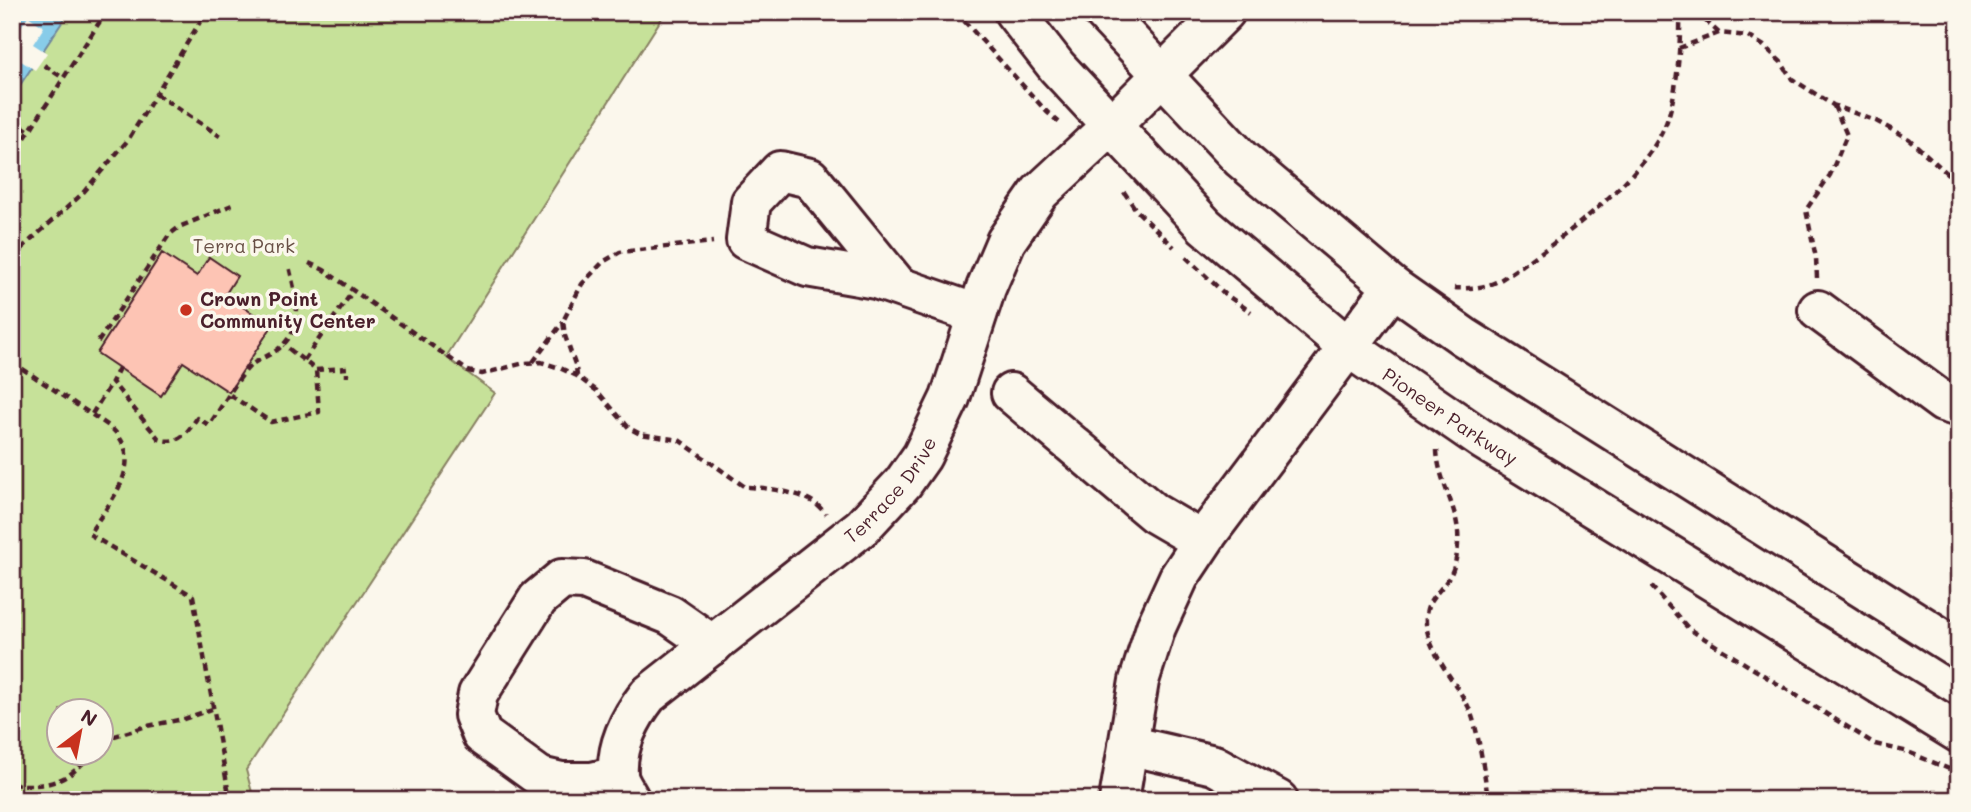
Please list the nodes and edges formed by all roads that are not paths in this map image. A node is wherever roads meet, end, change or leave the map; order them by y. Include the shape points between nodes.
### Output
1 (1014, 12) edge
2 (1103, 12) edge
3 (1225, 12) edge
4 (1161, 76) junction
5 (1111, 126) junction
6 (898, 286) junction
7 (1393, 287) junction
8 (1818, 310) road end
9 (977, 314) junction
10 (1348, 347) junction
11 (1012, 393) dead end
12 (1959, 407) edge
13 (1202, 541) junction
14 (713, 645) junction
15 (1959, 649) edge
16 (1959, 733) edge
17 (1128, 745) junction
18 (624, 788) edge
19 (1119, 800) edge
20 (1278, 800) edge

1 - 5 street, Pioneer Parkway
2 - 4 street
3 - 4 street, Terrace Drive
4 - 5 street, Terrace Drive
4 - 7 street via 1241,159
5 - 9 street, Terrace Drive via 1040,192 1006,241
5 - 10 street, Pioneer Parkway via 1205,226
6 - 6 street via 807,267 746,240 751,202 780,171 810,178
6 - 9 street
7 - 10 street
7 - 15 street via 1464,337
8 - 12 street via 1943,402
9 - 14 street, Terrace Drive via 950,398 922,456 903,483 862,527
10 - 13 street
10 - 16 street, Pioneer Parkway via 1483,440
11 - 13 street via 1154,513
13 - 17 street via 1156,627 1139,681
14 - 18 street, Terrace Drive via 648,695 633,715 620,749
14 - 18 street via 670,615 584,580 562,579 538,599 478,694 474,715 482,735 540,777
17 - 19 street
17 - 20 street via 1214,765

